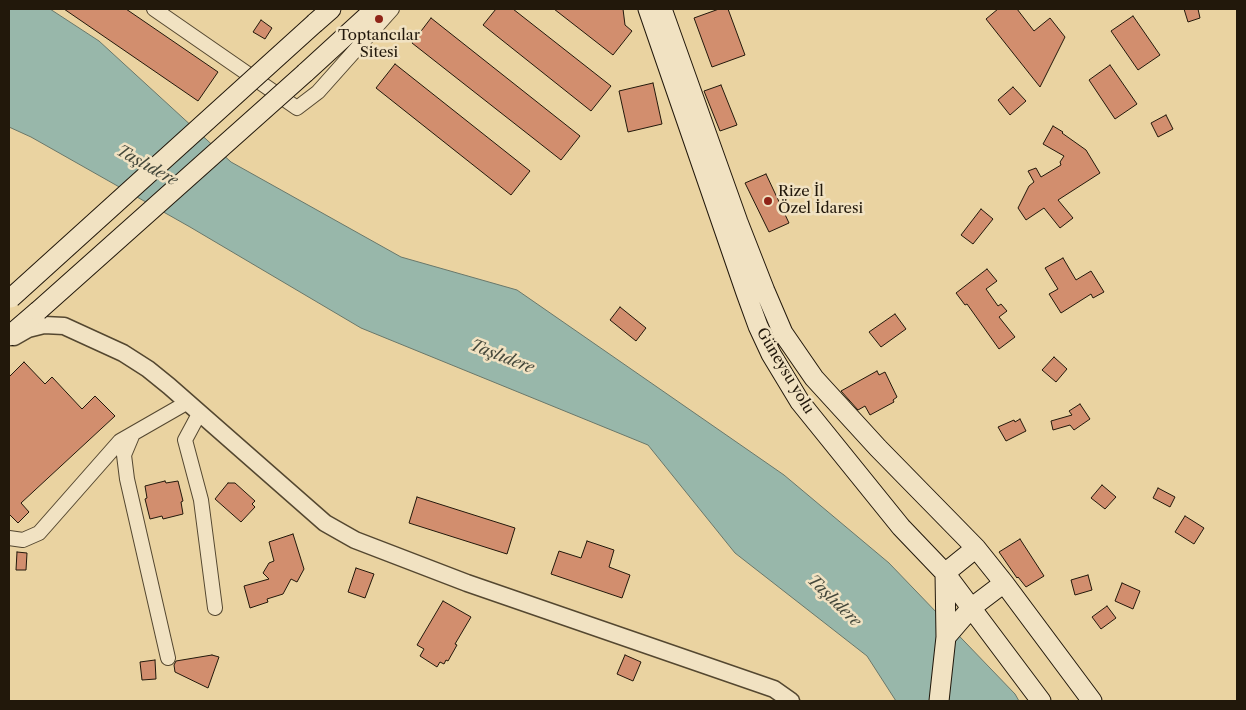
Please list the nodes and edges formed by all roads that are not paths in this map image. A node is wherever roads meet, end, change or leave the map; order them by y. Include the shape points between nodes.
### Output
1 (154, 9) edge
2 (331, 9) edge
3 (375, 9) edge
4 (392, 9) edge
5 (648, 9) edge
6 (662, 9) edge
7 (10, 299) edge
8 (9, 336) edge
9 (9, 340) edge
10 (194, 408) junction
11 (132, 436) junction
12 (9, 538) edge
13 (976, 548) junction
14 (944, 573) junction
15 (1004, 583) junction
16 (215, 608) dead end
17 (971, 608) junction
18 (946, 637) junction
19 (168, 658) dead end
20 (791, 701) edge
21 (940, 701) edge
22 (1041, 701) edge
23 (1092, 701) edge

1 - 4 street via 298,108 318,92
2 - 7 main road, bridge
3 - 8 main road, bridge
5 - 14 main road, Güneysu yolu via 746,293 771,354 800,402 901,527
6 - 13 main road via 738,222 783,333 814,378
9 - 10 street via 44,324 64,326 148,369
10 - 11 street
10 - 16 street via 185,440 201,500
10 - 20 street via 325,523 355,540 468,583 774,689
11 - 12 street via 120,441 38,533 23,540
11 - 19 street via 124,455 127,479
13 - 14 main road
13 - 15 main road
14 - 17 main road, Güneysu yolu
14 - 18 main road
15 - 17 main road
15 - 23 main road
17 - 18 main road
17 - 22 main road, Güneysu yolu
18 - 21 main road

